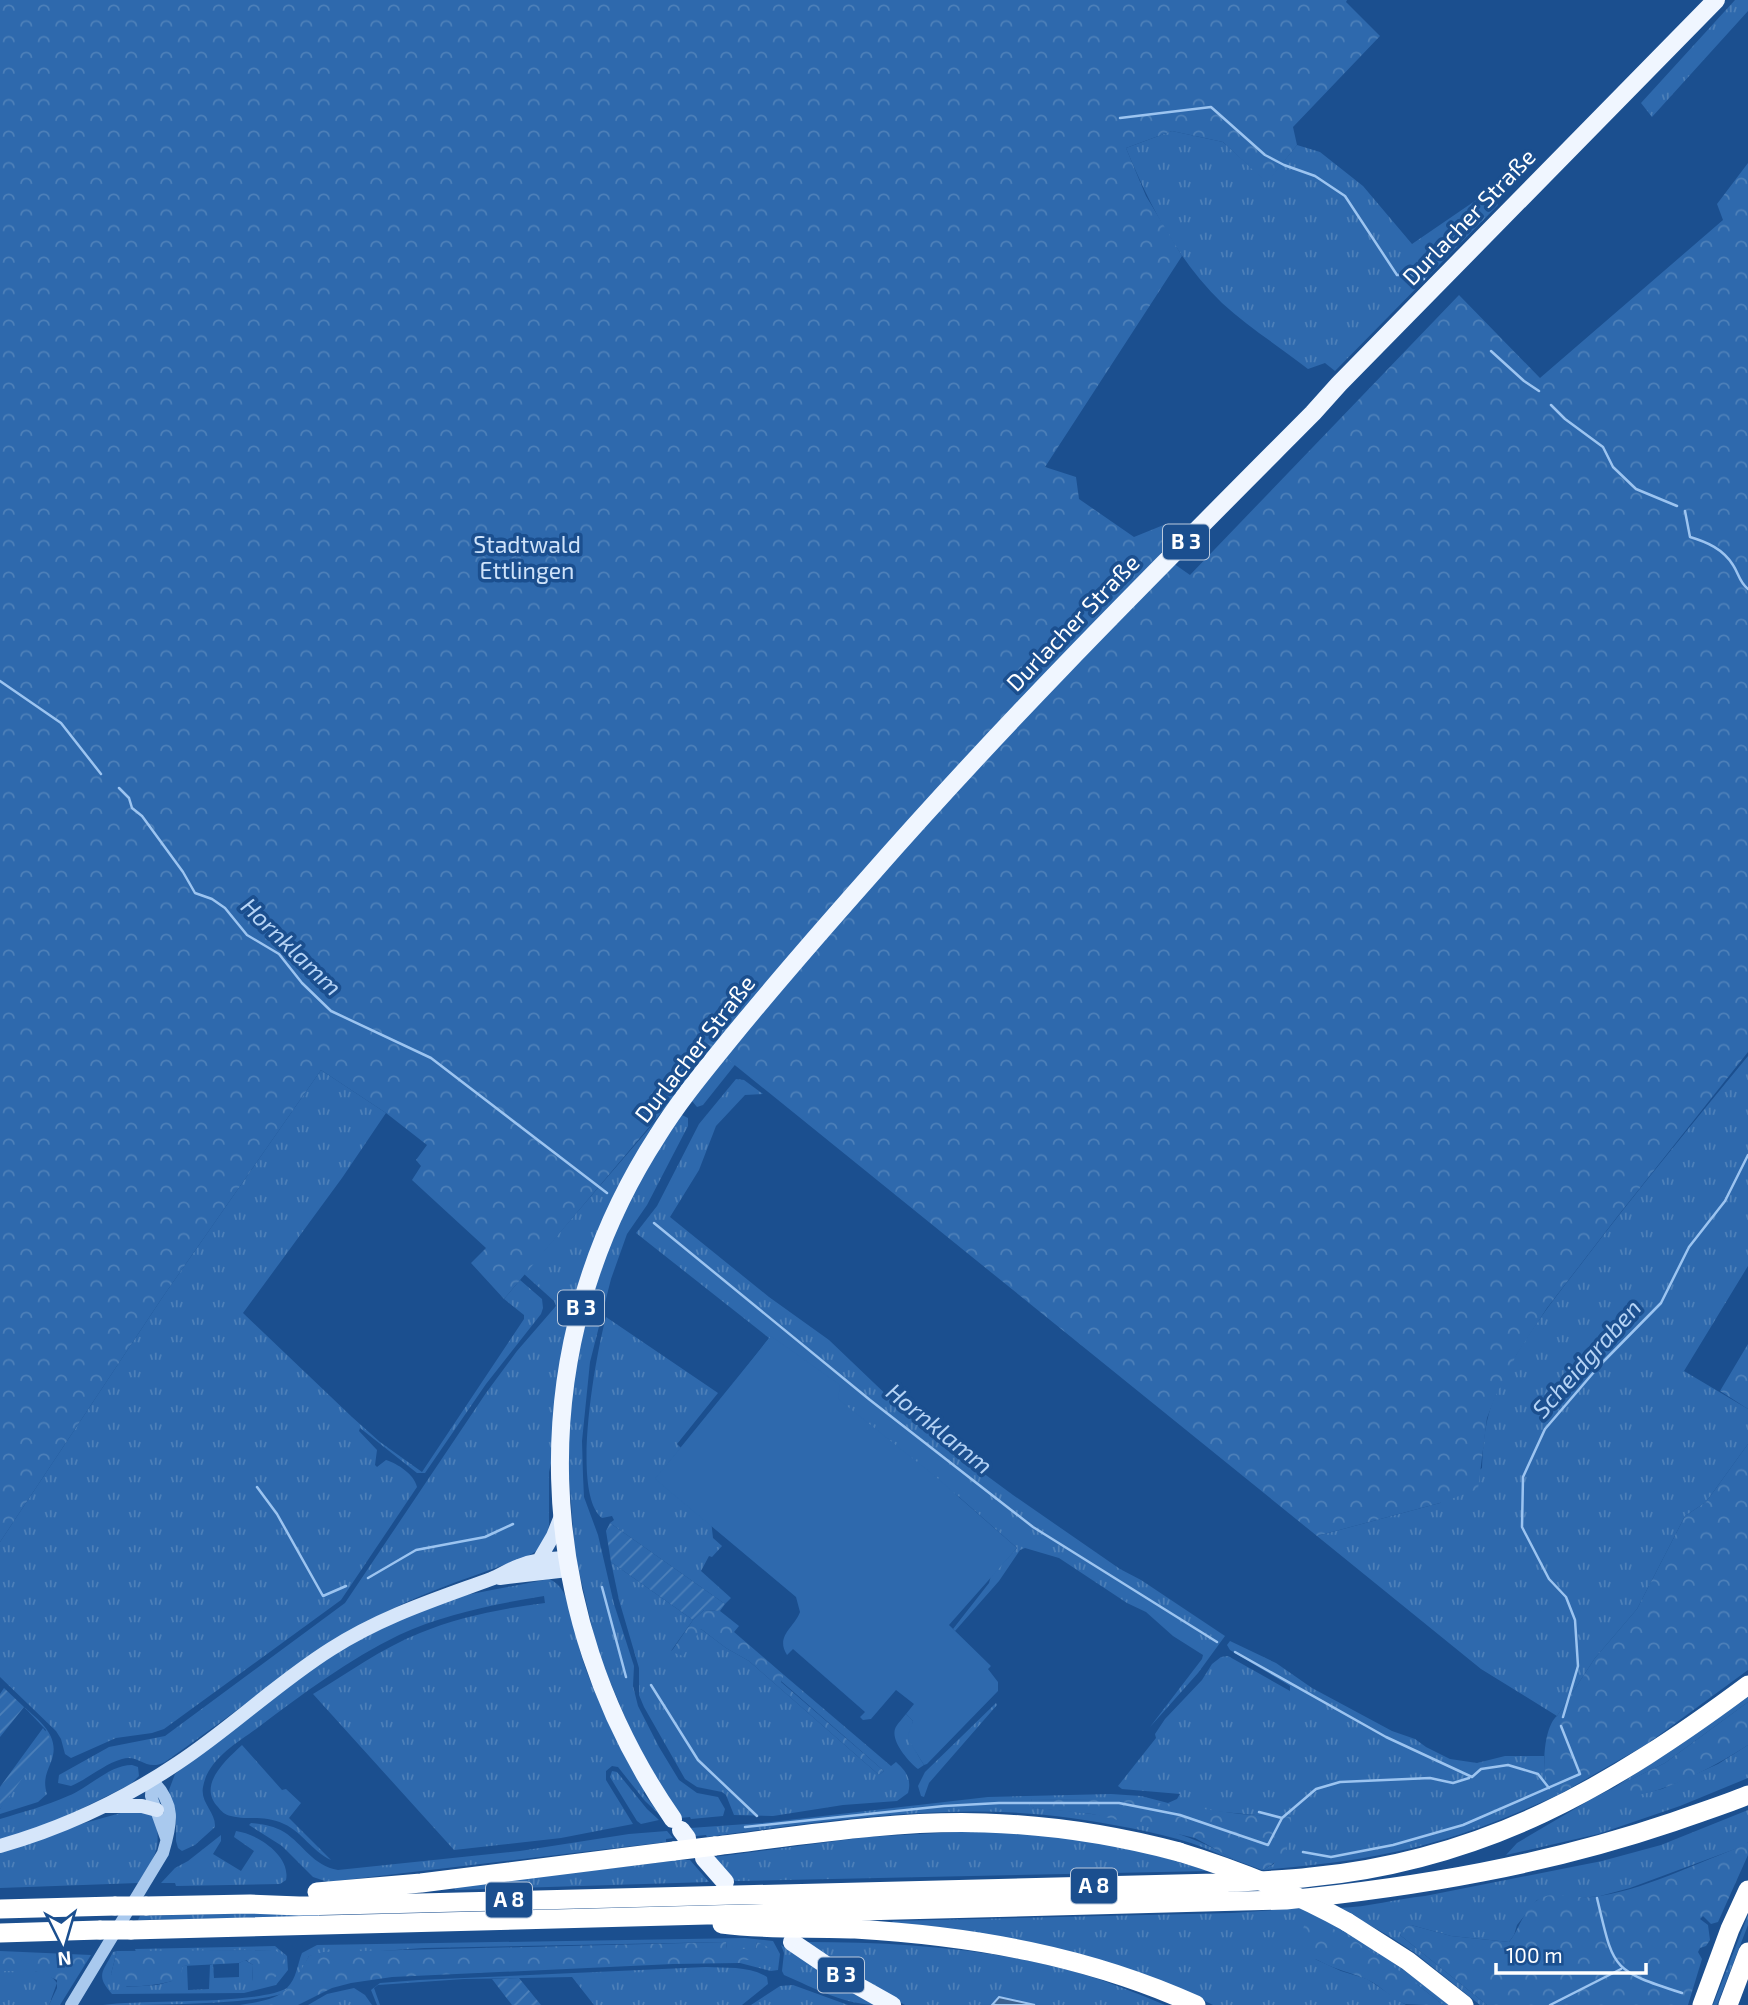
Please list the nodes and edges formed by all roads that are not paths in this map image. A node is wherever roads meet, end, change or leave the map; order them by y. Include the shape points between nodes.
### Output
1 (1716, 0) edge
2 (561, 1516) junction
3 (539, 1560) junction
4 (567, 1564) junction
5 (492, 1578) junction
6 (1748, 1685) edge
7 (152, 1780) junction
8 (1744, 1796) edge
9 (102, 1807) junction
10 (157, 1810) junction
11 (679, 1834) junction
12 (166, 1838) junction
13 (0, 1846) edge
14 (710, 1852) junction
15 (724, 1882) dead end
16 (1748, 1890) edge
17 (250, 1904) junction
18 (0, 1909) edge
19 (668, 1917) junction
20 (0, 1933) edge
21 (792, 1942) dead end
22 (1748, 1952) edge
23 (71, 2005) edge
24 (892, 2005) edge
25 (1196, 2005) edge
26 (1464, 2005) edge
27 (1703, 2005) edge
28 (1728, 2005) edge

1 - 2 main road, Durlacher Straße / B 3 via 931,806 717,1055 658,1134 624,1195 593,1268 570,1355 559,1449
2 - 3 main road
2 - 4 main road, B 3
3 - 4 main road
3 - 5 main road
4 - 5 main road via 528,1576
4 - 11 main road, B 3 via 581,1626 606,1700
5 - 7 main road via 400,1612 346,1640
6 - 17 highway, A 8 via 1615,1777 1531,1820 1426,1856 1313,1877 1161,1885
7 - 9 main road
7 - 10 street via 151,1796
7 - 12 street via 162,1789 170,1812
8 - 19 highway, A 8 via 1576,1852 1458,1878 1351,1893 1286,1900
9 - 10 main road
9 - 13 main road
10 - 12 street
11 - 14 highway, A 8, bridge
11 - 17 highway, A 8 via 421,1883 300,1893
12 - 23 street via 159,1861
14 - 15 main road
14 - 26 highway, A 8, bridge via 880,1827 983,1823 1098,1833 1179,1852 1314,1904 1408,1961
16 - 27 highway
17 - 18 highway, A 8, bridge
19 - 20 highway, A 8, bridge
19 - 25 highway, A 8 via 741,1927 897,1932 1000,1945 1096,1967
21 - 24 main road, B 3
22 - 28 highway

